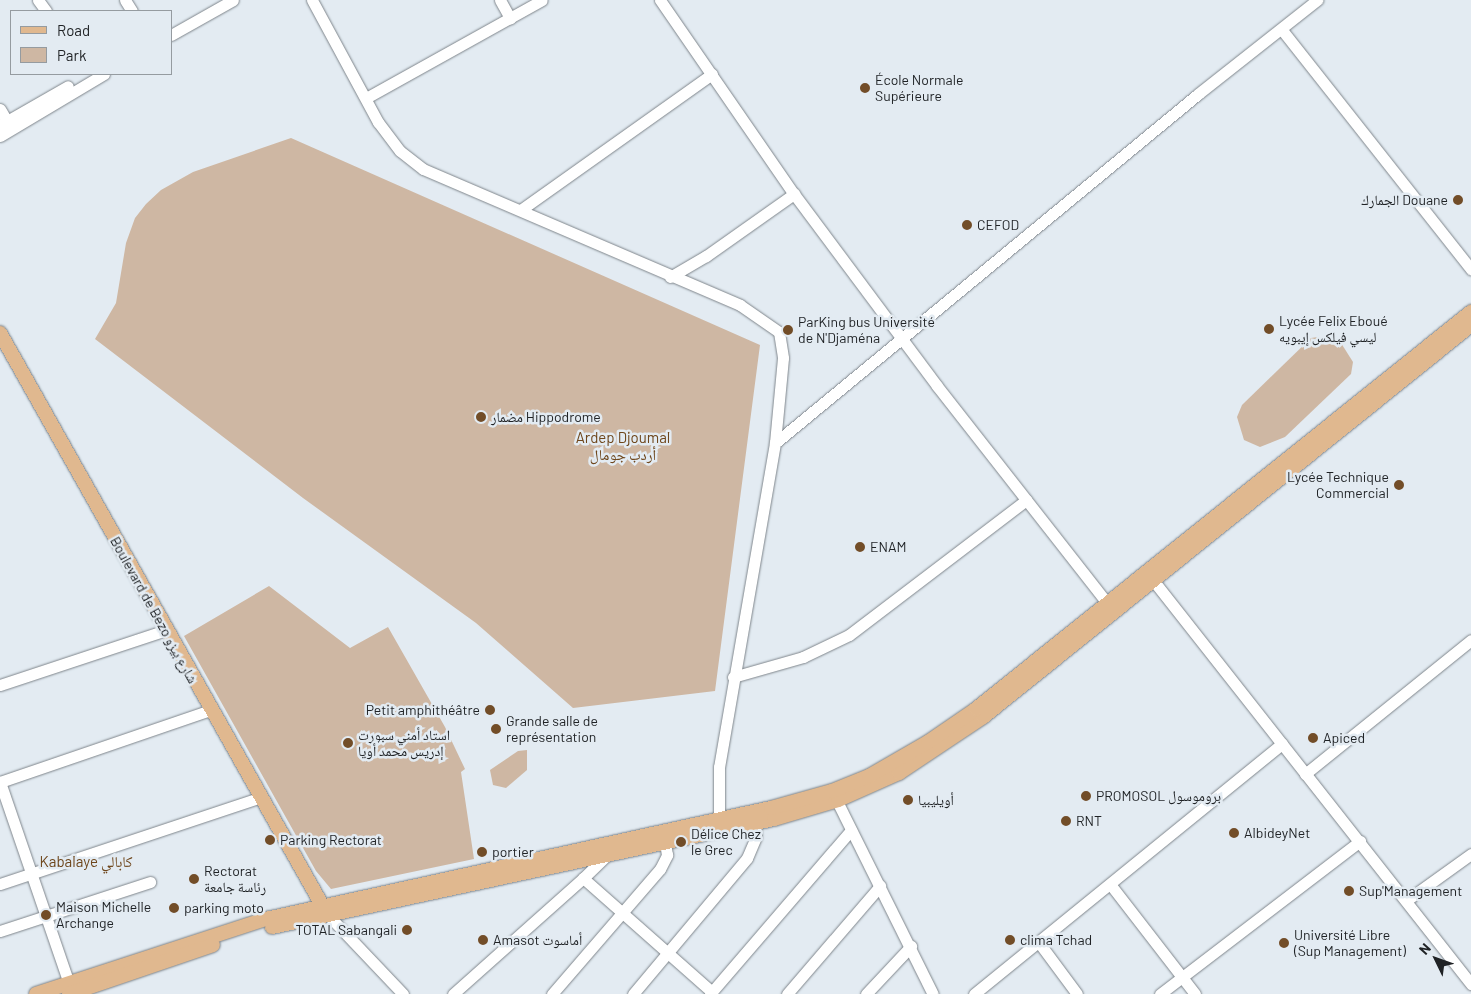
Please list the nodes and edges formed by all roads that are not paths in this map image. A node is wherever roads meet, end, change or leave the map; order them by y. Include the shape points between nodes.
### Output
1 (216, 0) edge
2 (233, 0) edge
3 (312, 0) edge
4 (500, 0) edge
5 (542, 0) edge
6 (660, 0) edge
7 (1317, 0) edge
8 (1304, 4) edge
9 (510, 18) junction
10 (172, 25) edge
11 (1282, 30) junction
12 (172, 34) edge
13 (712, 74) junction
14 (94, 75) edge
15 (366, 98) junction
16 (0, 109) edge
17 (4, 123) edge
18 (0, 136) edge
19 (794, 194) junction
20 (522, 209) junction
21 (1471, 269) edge
22 (670, 277) junction
23 (1471, 312) edge
24 (1471, 325) edge
25 (0, 333) edge
26 (901, 337) junction
27 (775, 444) junction
28 (1267, 482) junction
29 (1026, 500) junction
30 (1150, 577) junction
31 (1107, 603) junction
32 (166, 630) junction
33 (1471, 640) edge
34 (733, 677) junction
35 (0, 685) edge
36 (210, 710) junction
37 (1282, 744) junction
38 (932, 747) junction
39 (1305, 774) junction
40 (0, 782) edge
41 (834, 796) junction
42 (262, 797) junction
43 (754, 823) junction
44 (719, 825) junction
45 (851, 830) junction
46 (1360, 840) junction
47 (665, 842) junction
48 (609, 853) junction
49 (1471, 854) edge
50 (31, 872) junction
51 (583, 878) junction
52 (465, 881) junction
53 (150, 882) dead end
54 (0, 884) edge
55 (1110, 884) junction
56 (880, 886) junction
57 (1407, 900) junction
58 (325, 910) junction
59 (622, 912) junction
60 (46, 915) junction
61 (0, 931) edge
62 (1040, 944) junction
63 (911, 946) junction
64 (668, 952) junction
65 (1182, 977) junction
66 (1471, 984) edge
67 (69, 988) edge
68 (711, 993) edge
69 (36, 994) edge
70 (402, 994) edge
71 (453, 994) edge
72 (552, 994) edge
73 (633, 994) edge
74 (787, 994) edge
75 (866, 994) edge
76 (934, 994) edge
77 (974, 994) edge
78 (1077, 994) edge
79 (1160, 994) edge
80 (1195, 994) edge

1 - 10 street
2 - 12 street
3 - 15 street
4 - 9 street
5 - 9 street
6 - 13 street
7 - 8 street
8 - 11 street
9 - 15 street
11 - 21 street
11 - 26 street via 1198,94
13 - 19 street
13 - 20 street
14 - 17 street
14 - 18 street
15 - 20 street via 388,137 423,169 477,194
16 - 17 street
19 - 22 street via 706,256
19 - 26 street
20 - 22 street
22 - 27 street via 740,305 779,332 783,358
23 - 28 main road
24 - 28 main road
25 - 32 main road, Boulevard de Bezo شارع بيزو
26 - 27 street
26 - 29 street
27 - 34 street
28 - 30 main road
29 - 31 street
29 - 34 street via 849,635 803,657
30 - 31 main road
30 - 37 street
30 - 38 main road
31 - 38 main road
32 - 35 street
32 - 36 main road, Boulevard de Bezo شارع بيزو
33 - 39 street
34 - 44 street via 718,767
36 - 40 street
36 - 42 main road, Boulevard de Bezo شارع بيزو
37 - 39 street
37 - 55 street
38 - 41 main road via 894,763
39 - 46 street
40 - 50 street
41 - 43 main road
41 - 44 main road
41 - 45 street
42 - 50 street
42 - 58 main road, Boulevard de Bezo شارع بيزو
43 - 44 main road
43 - 64 street via 754,848
44 - 47 main road
44 - 52 main road
45 - 56 street
45 - 68 street
46 - 57 street
46 - 65 street
47 - 48 main road
47 - 59 street via 667,855 664,863
48 - 51 street
48 - 52 main road
49 - 57 street
50 - 54 street
50 - 60 street
51 - 59 street
51 - 71 street
52 - 58 main road
53 - 60 street
55 - 62 street
55 - 65 street
56 - 63 street
56 - 74 street
57 - 66 street
58 - 67 main road via 159,952
58 - 70 street
59 - 64 street
59 - 72 street
60 - 61 street
60 - 67 street
62 - 77 street
62 - 78 street
63 - 75 street
63 - 76 street
64 - 68 street
64 - 73 street
65 - 79 street
65 - 80 street
67 - 69 main road

